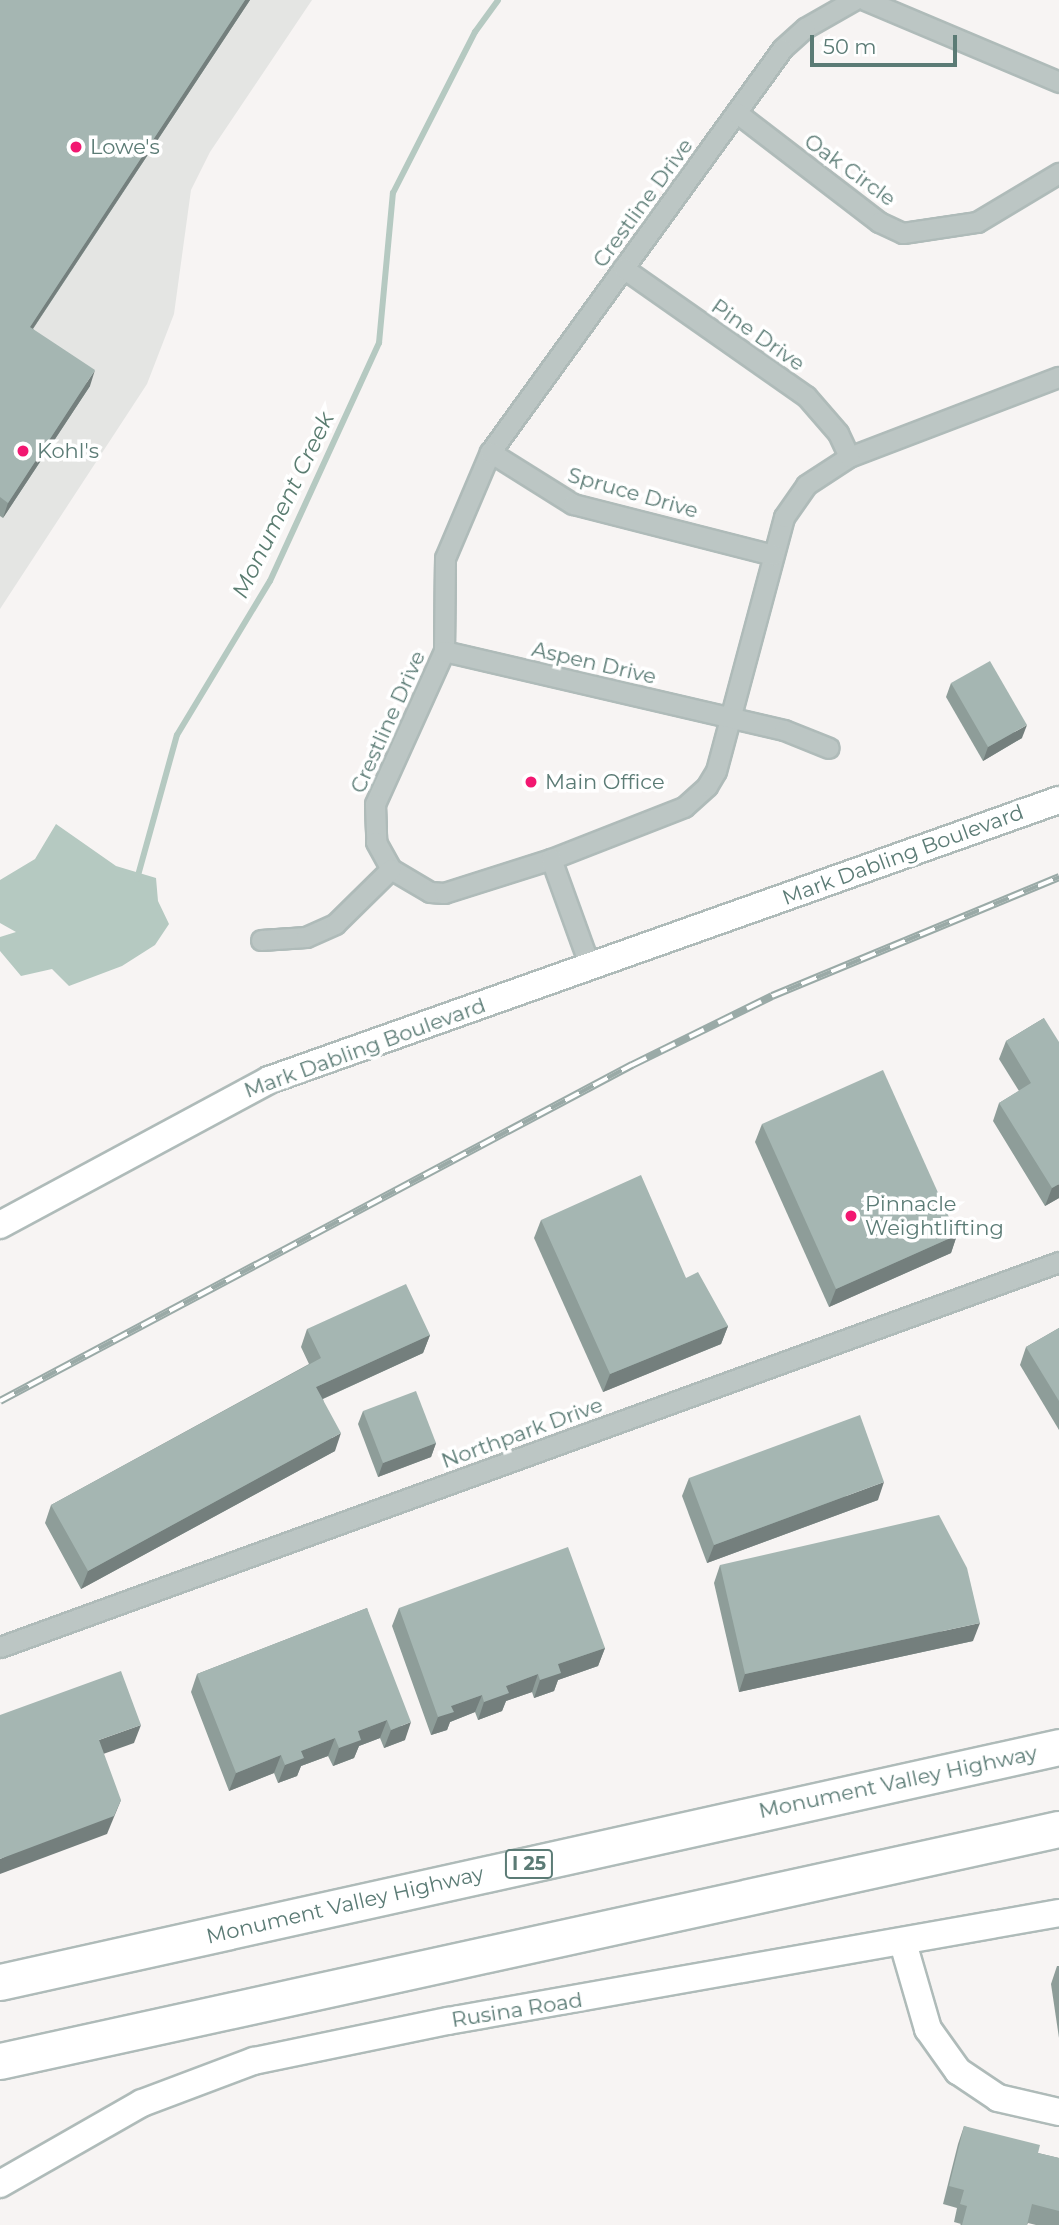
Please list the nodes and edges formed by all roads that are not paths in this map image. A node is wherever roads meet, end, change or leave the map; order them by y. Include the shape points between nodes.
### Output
1 (854, 0) edge
2 (865, 0) edge
3 (1059, 82) edge
4 (737, 113) junction
5 (1059, 173) edge
6 (623, 268) junction
7 (1059, 377) edge
8 (490, 452) junction
9 (849, 457) junction
10 (773, 555) junction
11 (444, 651) junction
12 (733, 719) junction
13 (828, 748) dead end
14 (1059, 800) edge
15 (551, 859) junction
16 (391, 869) junction
17 (261, 940) dead end
18 (590, 967) junction
19 (0, 1225) edge
20 (1059, 1262) edge
21 (0, 1647) edge
22 (1059, 1747) edge
23 (1059, 1829) edge
24 (1059, 1913) edge
25 (903, 1943) junction
26 (0, 1982) edge
27 (0, 2061) edge
28 (1059, 2112) edge
29 (2, 2184) edge

1 - 4 street, Crestline Drive via 797,35
2 - 3 street
4 - 5 street, Oak Circle via 902,242 977,222
4 - 6 street, Crestline Drive
6 - 8 street, Crestline Drive
6 - 9 street, Pine Drive via 806,396 838,433
7 - 9 street
8 - 10 street, Spruce Drive via 573,504
8 - 11 street, Crestline Drive via 445,558
9 - 10 street via 820,473 793,500
10 - 12 street
11 - 12 street, Aspen Drive
11 - 16 street, Crestline Drive via 375,804 376,842
12 - 13 street, Aspen Drive via 784,730
12 - 15 street via 716,771 691,802 665,817
14 - 18 street, Mark Dabling Boulevard
15 - 16 street via 444,893 430,892
15 - 18 street
16 - 17 street via 335,924 306,937
18 - 19 street, Mark Dabling Boulevard via 270,1080
20 - 21 street, Northpark Drive
22 - 26 highway, Monument Valley Highway / I 25
23 - 27 highway
24 - 25 street, Rusina Road
25 - 28 street via 928,2029 958,2071 998,2098
25 - 29 street, Rusina Road via 447,2021 254,2061 142,2103

